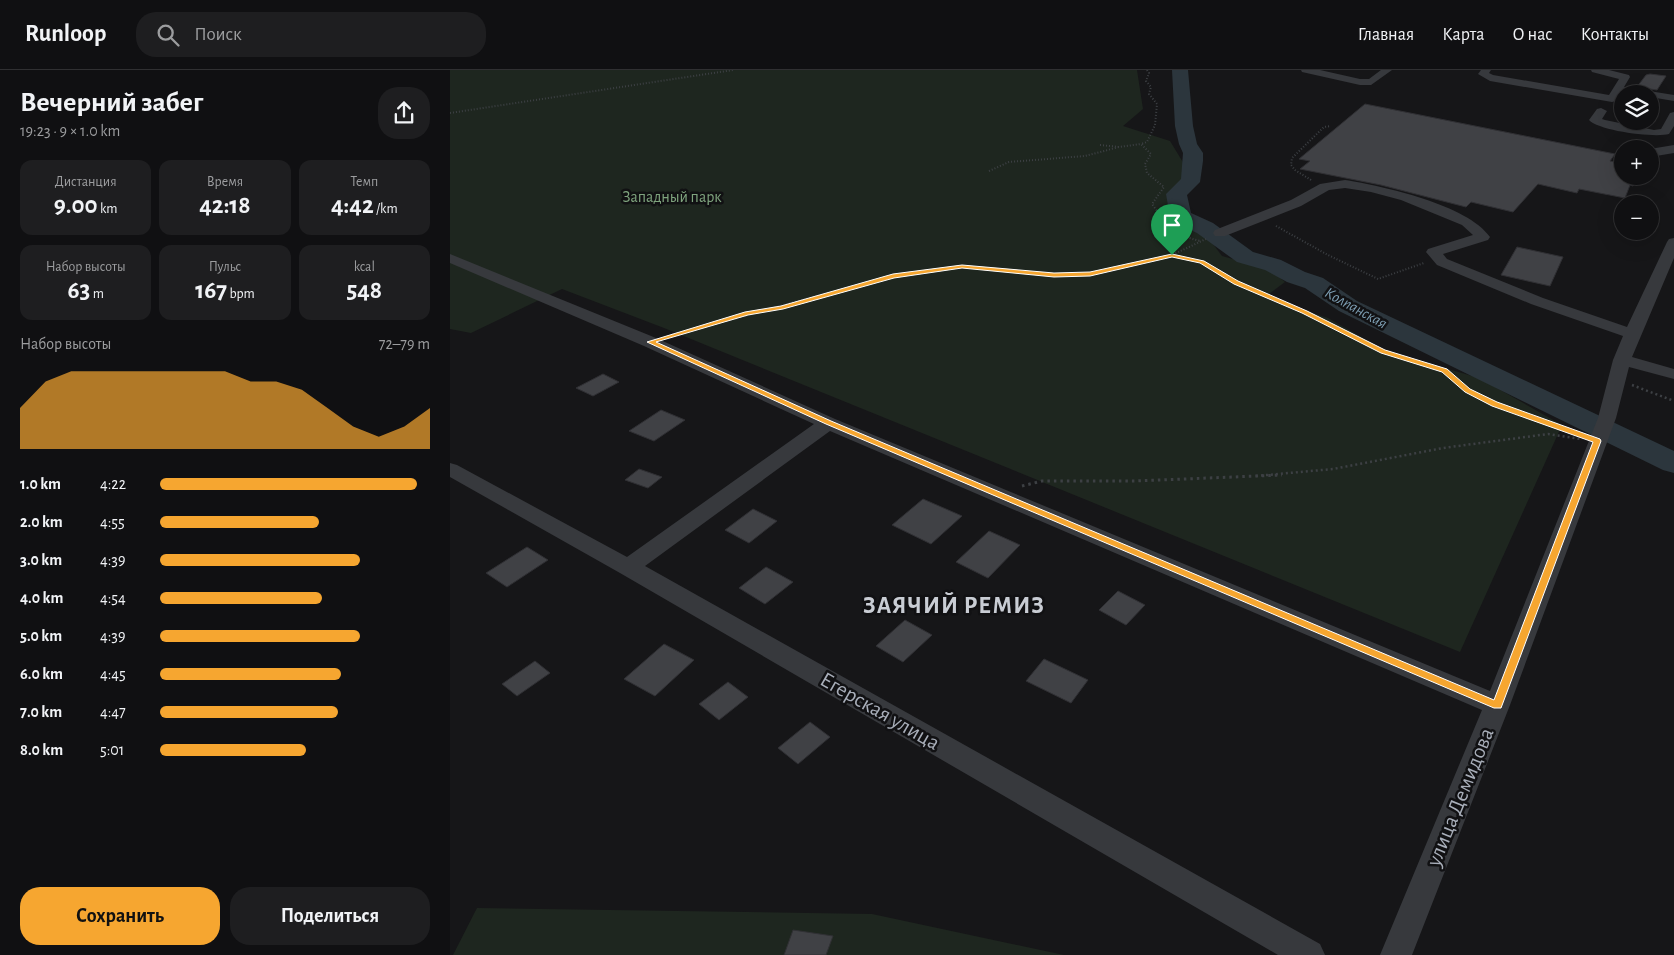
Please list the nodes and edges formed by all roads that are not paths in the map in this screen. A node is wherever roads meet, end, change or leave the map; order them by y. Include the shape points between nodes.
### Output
1 (1306, 70) edge
2 (1387, 70) edge
3 (1486, 70) edge
4 (1596, 70) edge
5 (1628, 74) edge
6 (1621, 85) edge
7 (1614, 96) edge
8 (1659, 96) edge
9 (1674, 98) edge
10 (1600, 111) dead end
11 (1674, 115) edge
12 (1674, 149) edge
13 (1659, 152) edge
14 (1220, 233) dead end
15 (1674, 242) edge
16 (450, 258) edge
17 (1670, 263) edge
18 (1632, 334) junction
19 (1622, 360) junction
20 (1674, 374) edge
21 (828, 423) junction
22 (450, 469) edge
23 (628, 567) junction
24 (1497, 705) junction
25 (1309, 955) edge
26 (1396, 955) edge

1 - 2 street via 1371,82
3 - 7 lane via 1483,74 1490,78 1612,99
4 - 5 street
5 - 6 street
8 - 9 street
10 - 11 street via 1595,120 1602,123 1654,133 1665,132
12 - 13 street
14 - 18 street via 1296,203 1325,186 1344,184 1372,188 1467,222 1483,237 1433,252 1442,262 1537,301
15 - 17 street, улица Демидова
16 - 21 street via 650,342
17 - 18 street, улица Демидова
18 - 19 street, улица Демидова
19 - 20 street
19 - 24 street, улица Демидова via 1602,430
21 - 23 street
21 - 24 street
22 - 23 street, Егерская улица
23 - 25 street, Егерская улица
24 - 26 street, улица Демидова

